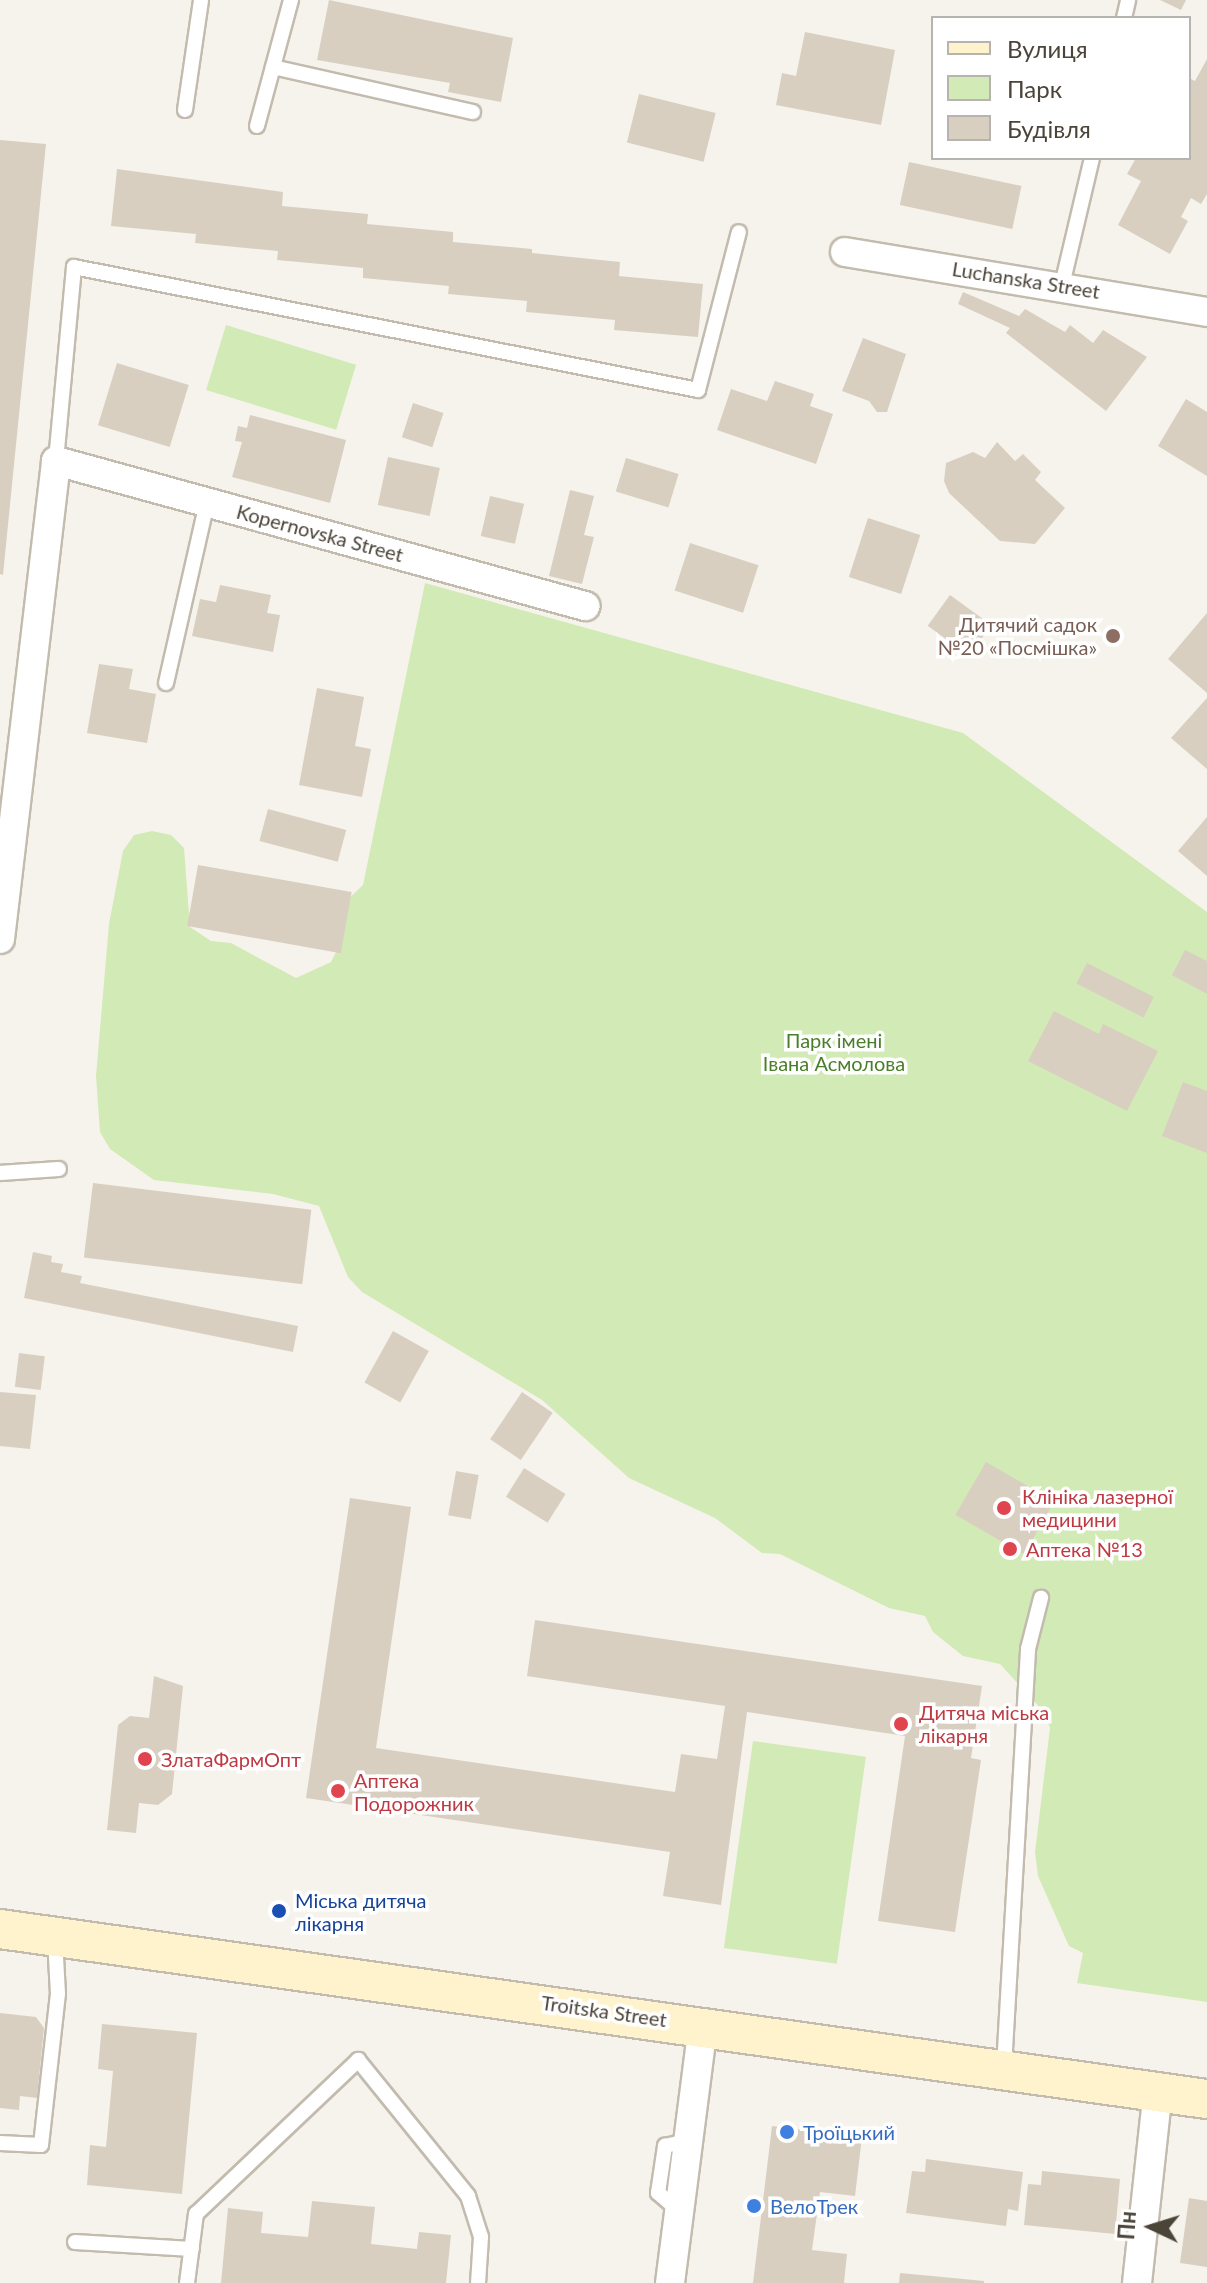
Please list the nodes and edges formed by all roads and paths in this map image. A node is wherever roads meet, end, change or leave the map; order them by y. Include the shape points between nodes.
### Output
1 (201, 0) edge
2 (291, 0) edge
3 (273, 67) junction
4 (185, 110) dead end
5 (473, 112) dead end
6 (257, 126) dead end
7 (1092, 160) edge
8 (739, 232) dead end
9 (845, 252) dead end
10 (1062, 285) junction
11 (1207, 312) edge
12 (56, 461) junction
13 (207, 502) junction
14 (585, 606) dead end
15 (166, 683) dead end
16 (0, 939) edge
17 (59, 1169) dead end
18 (0, 1173) edge
19 (1041, 1598) dead end
20 (0, 1929) edge
21 (55, 1937) junction
22 (703, 2024) junction
23 (1004, 2069) junction
24 (1158, 2091) junction
25 (1207, 2099) edge
26 (0, 2143) edge
27 (75, 2242) dead end
28 (192, 2249) junction
29 (187, 2283) edge
30 (478, 2283) edge
31 (670, 2283) edge
32 (1137, 2283) edge

1 - 4 lane
2 - 3 lane
3 - 5 lane
3 - 6 lane
7 - 10 lane
8 - 12 lane via 698,390 74,267
9 - 10 street, Luchanska Street
10 - 11 street, Luchanska Street
12 - 13 street, Kopernovska Street
12 - 16 street
13 - 14 street, Kopernovska Street
13 - 15 lane
17 - 18 lane
19 - 23 lane via 1028,1649
20 - 21 main road, Troitska Street
21 - 22 main road, Troitska Street
21 - 26 lane via 58,1994 41,2145
22 - 23 main road, Troitska Street
22 - 31 street
23 - 24 main road, Troitska Street
24 - 25 main road, Troitska Street
24 - 32 street
27 - 28 lane
28 - 29 lane
28 - 30 lane via 196,2214 358,2060 468,2196 481,2237

